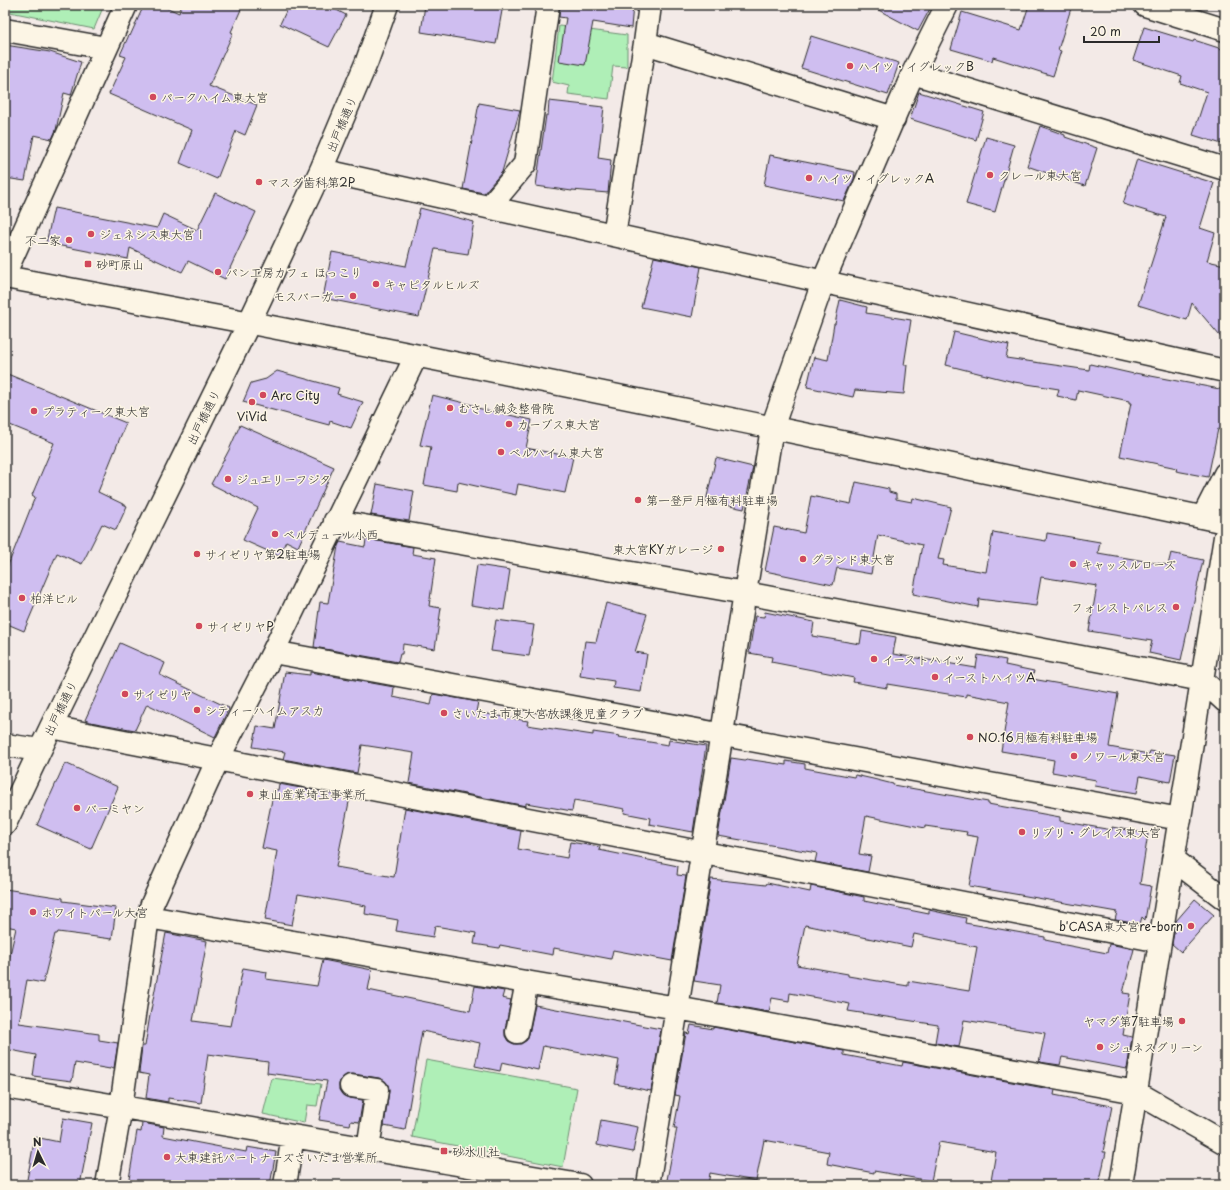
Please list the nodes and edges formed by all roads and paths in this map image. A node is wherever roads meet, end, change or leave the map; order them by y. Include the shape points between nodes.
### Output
1 (126, 5) edge
2 (387, 5) edge
3 (548, 5) edge
4 (650, 5) edge
5 (947, 5) edge
6 (1145, 5) edge
7 (5, 30) edge
8 (1225, 30) edge
9 (645, 43) junction
10 (106, 48) junction
11 (913, 73) junction
12 (894, 119) junction
13 (1225, 169) edge
14 (321, 170) junction
15 (489, 208) junction
16 (614, 235) junction
17 (5, 273) edge
18 (5, 278) edge
19 (823, 282) junction
20 (249, 323) junction
21 (416, 356) junction
22 (1225, 371) edge
23 (772, 428) junction
24 (1225, 474) edge
25 (1204, 517) junction
26 (335, 521) junction
27 (1225, 522) edge
28 (1225, 537) edge
29 (745, 592) junction
30 (273, 652) junction
31 (1202, 680) junction
32 (1225, 701) edge
33 (51, 727) junction
34 (722, 734) junction
35 (5, 745) edge
36 (40, 750) junction
37 (218, 759) junction
38 (1180, 818) junction
39 (5, 824) edge
40 (703, 853) junction
41 (1173, 859) junction
42 (1225, 899) edge
43 (148, 917) junction
44 (1160, 941) junction
45 (527, 982) junction
46 (677, 1008) junction
47 (516, 1032) dead end
48 (350, 1086) dead end
49 (5, 1087) edge
50 (1136, 1092) junction
51 (121, 1107) junction
52 (293, 1136) junction
53 (1225, 1143) edge
54 (368, 1149) junction
55 (107, 1185) edge
56 (284, 1185) edge
57 (580, 1185) edge
58 (648, 1185) edge
59 (1121, 1185) edge

1 - 10 street
2 - 14 street, 出戸橋通り via 367,61
3 - 15 street via 525,164
4 - 9 street
5 - 11 street
6 - 8 street
7 - 10 street
9 - 12 street
9 - 16 street
10 - 17 street
11 - 12 street
11 - 13 street
12 - 19 street
14 - 15 street
14 - 20 street, 出戸橋通り
15 - 16 street
16 - 19 street
18 - 20 street
19 - 22 street
19 - 23 street
20 - 21 street
20 - 33 street, 出戸橋通り
21 - 23 street
21 - 26 street
23 - 25 street
23 - 29 street
24 - 25 street
25 - 27 street
26 - 29 street
26 - 30 street
28 - 31 street
29 - 31 street
29 - 34 street
30 - 34 street
30 - 37 street
31 - 32 street
31 - 38 street
33 - 36 street, 出戸橋通り
33 - 37 street
34 - 38 street
34 - 40 street
35 - 36 street
36 - 39 street, 出戸橋通り
37 - 40 street
37 - 43 street
38 - 41 street
40 - 44 street
40 - 46 street
41 - 42 street
41 - 44 street
43 - 45 street
43 - 51 street
44 - 50 street
45 - 46 street
45 - 47 street
46 - 50 street
46 - 58 street
48 - 54 street via 377,1090
49 - 51 street
50 - 53 street
50 - 59 street
51 - 52 street
51 - 55 street
52 - 54 street
52 - 56 street
54 - 57 street

